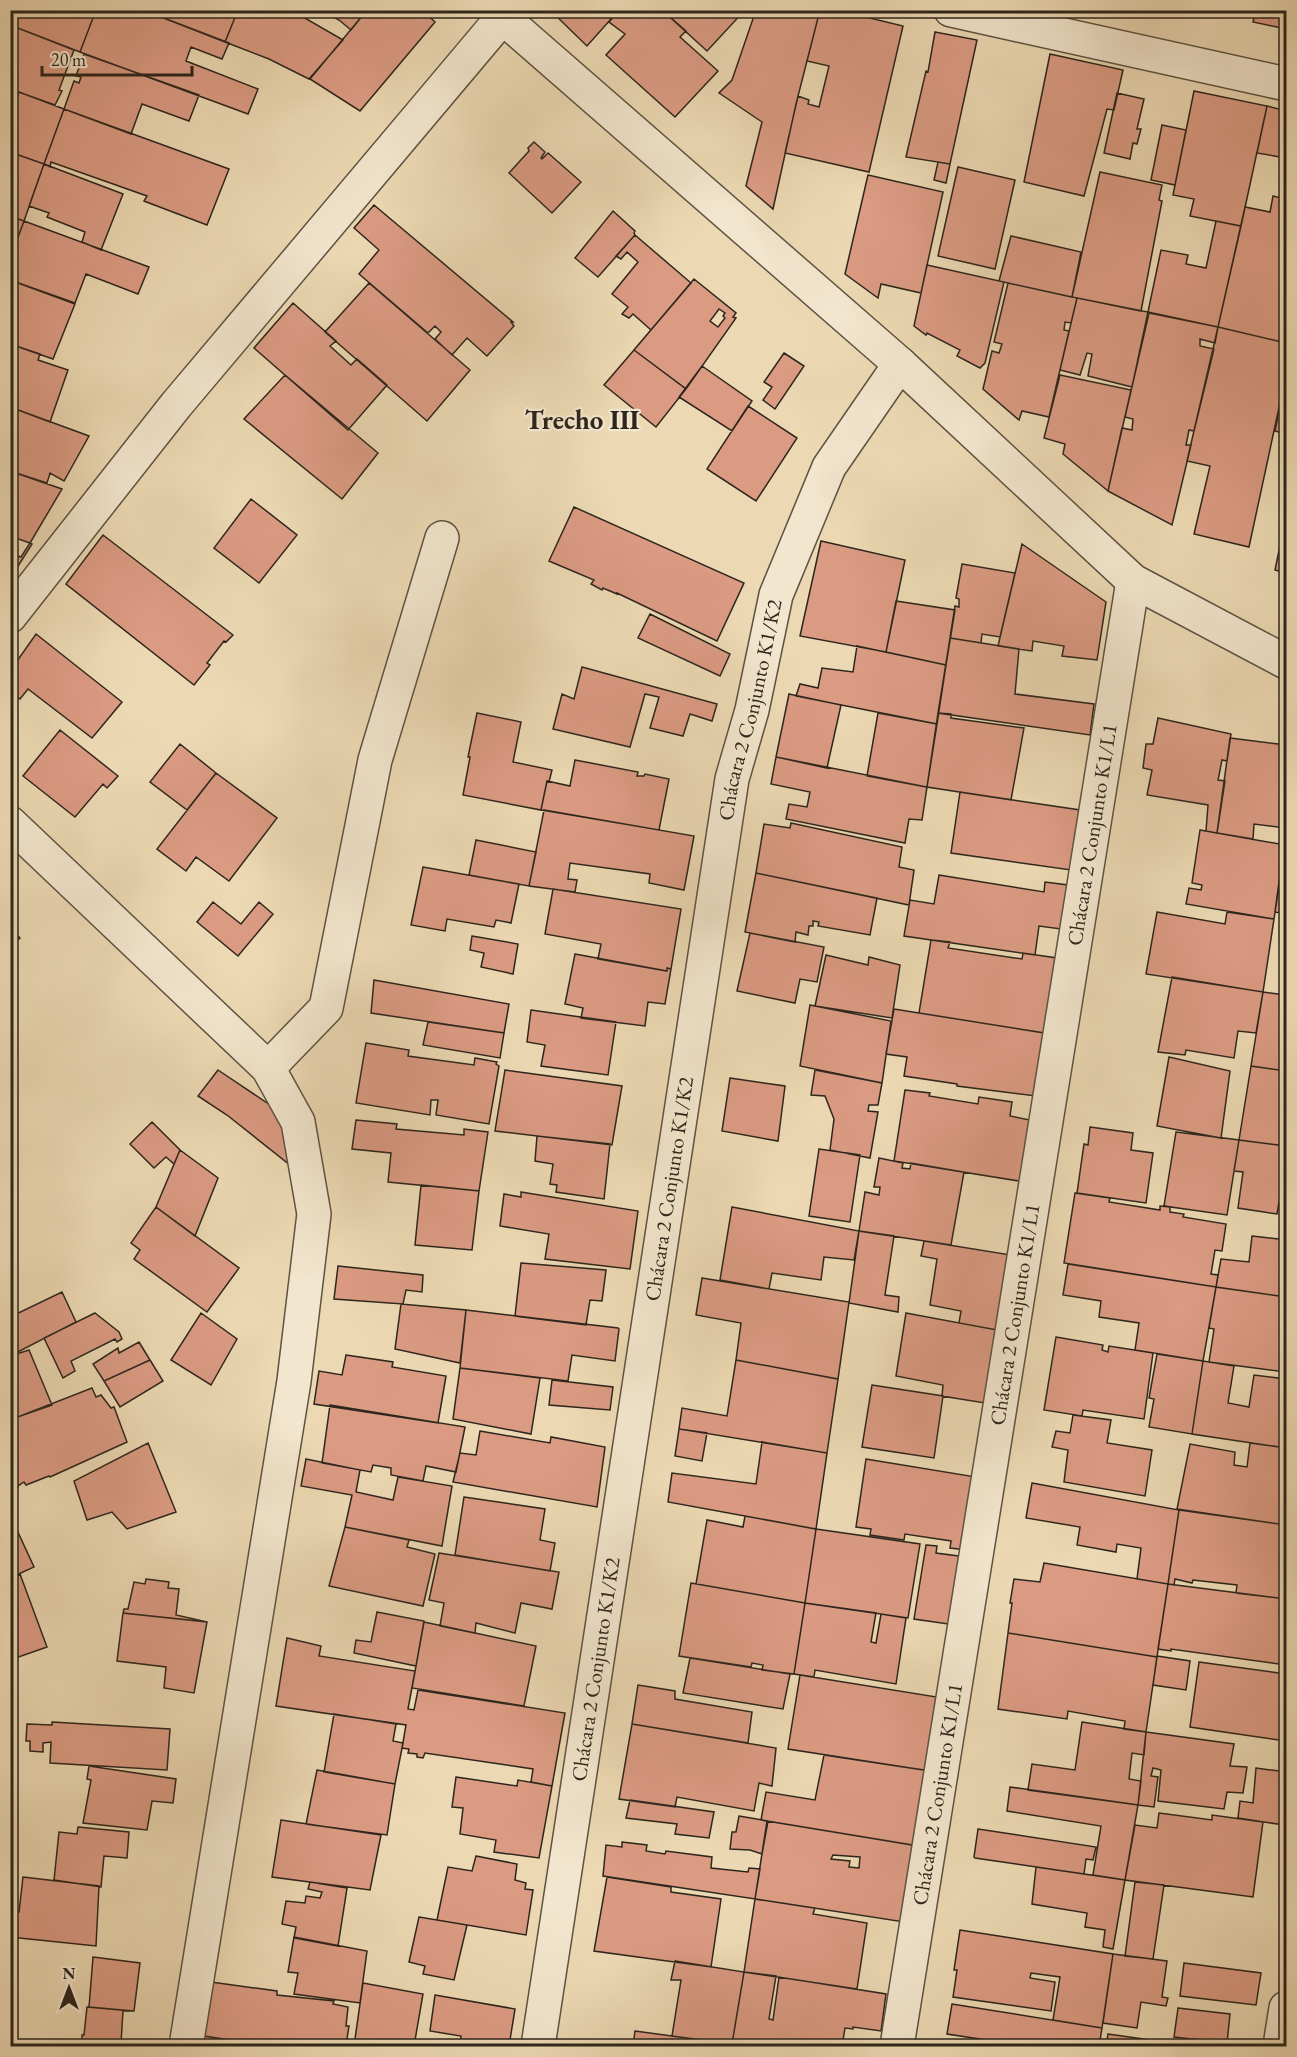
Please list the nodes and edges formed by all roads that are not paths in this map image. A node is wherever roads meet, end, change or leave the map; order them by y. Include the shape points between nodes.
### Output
1 (951, 10) edge
2 (498, 14) edge
3 (1287, 84) edge
4 (900, 364) junction
5 (442, 538) dead end
6 (1133, 581) junction
7 (10, 616) edge
8 (1287, 662) edge
9 (10, 823) edge
10 (268, 1068) junction
11 (1287, 2008) edge
12 (186, 2046) edge
13 (538, 2046) edge
14 (897, 2046) edge
15 (1280, 2046) edge

1 - 3 street
2 - 4 street
2 - 7 street via 176,405
4 - 6 street
4 - 13 street, Chácara 2 Conjunto K1/K2 via 829,467 776,595 752,710 732,779
5 - 10 street via 375,760 326,1008
6 - 8 street
6 - 14 street, Chácara 2 Conjunto K1/L1
9 - 10 street
10 - 12 street via 298,1122 314,1214 294,1381
11 - 15 street

